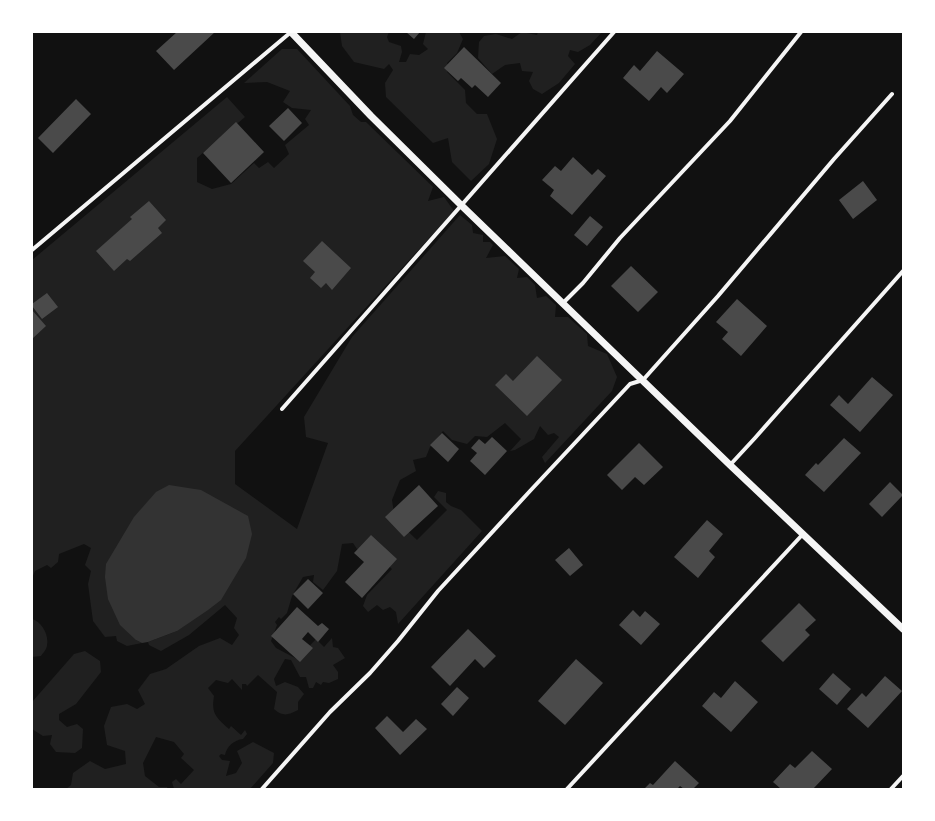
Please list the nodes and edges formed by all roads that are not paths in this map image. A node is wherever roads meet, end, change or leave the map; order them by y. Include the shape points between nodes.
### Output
1 (291, 32) edge
2 (614, 32) edge
3 (800, 32) edge
4 (892, 94) dead end
5 (462, 206) junction
6 (32, 250) edge
7 (903, 271) edge
8 (563, 302) junction
9 (644, 380) junction
10 (282, 409) dead end
11 (730, 465) junction
12 (803, 534) junction
13 (903, 629) edge
14 (903, 776) edge
15 (262, 789) edge
16 (567, 789) edge
17 (890, 789) edge

1 - 5 street
1 - 6 street
2 - 5 street
3 - 8 street via 730,121
4 - 9 street
5 - 8 street
5 - 10 street
7 - 11 street
8 - 9 street
9 - 11 street
9 - 15 street via 630,384 530,491 438,591 370,673 330,712
11 - 12 street
12 - 13 street
12 - 16 street
14 - 17 street

